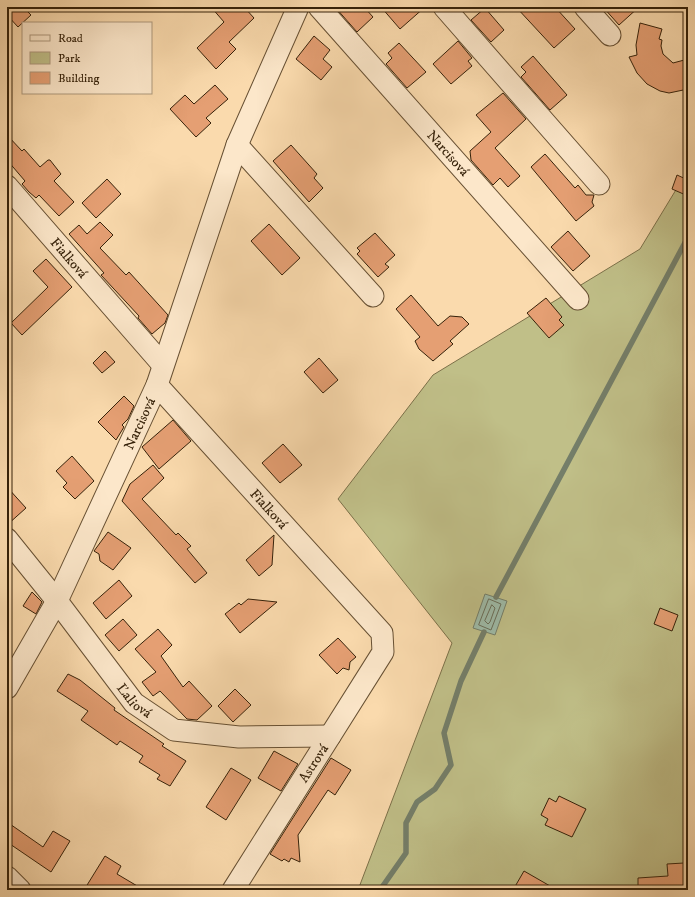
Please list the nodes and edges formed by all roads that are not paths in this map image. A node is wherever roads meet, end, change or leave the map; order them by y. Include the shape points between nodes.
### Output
1 (298, 7) edge
2 (319, 7) edge
3 (444, 7) edge
4 (585, 7) edge
5 (610, 35) dead end
6 (237, 145) junction
7 (599, 184) dead end
8 (7, 186) edge
9 (373, 296) dead end
10 (578, 299) dead end
11 (163, 365) junction
12 (157, 385) junction
13 (7, 539) edge
14 (58, 601) junction
15 (382, 633) joint
16 (7, 688) edge
17 (330, 736) junction
18 (7, 877) edge
19 (20, 890) edge
20 (234, 890) edge

1 - 6 street, Narcisová
2 - 10 street, Narcisová
3 - 7 street
4 - 5 street
6 - 9 street
6 - 11 street, Narcisová
8 - 11 street, Fialková
11 - 12 street, Narcisová
12 - 14 street, Narcisová
12 - 15 street, Fialková
13 - 14 street, Ľaliová
14 - 16 street, Narcisová
14 - 17 street, Ľaliová via 134,703 174,730 239,737
15 - 17 street, Astrová via 383,652
17 - 20 street, Astrová
18 - 19 street

